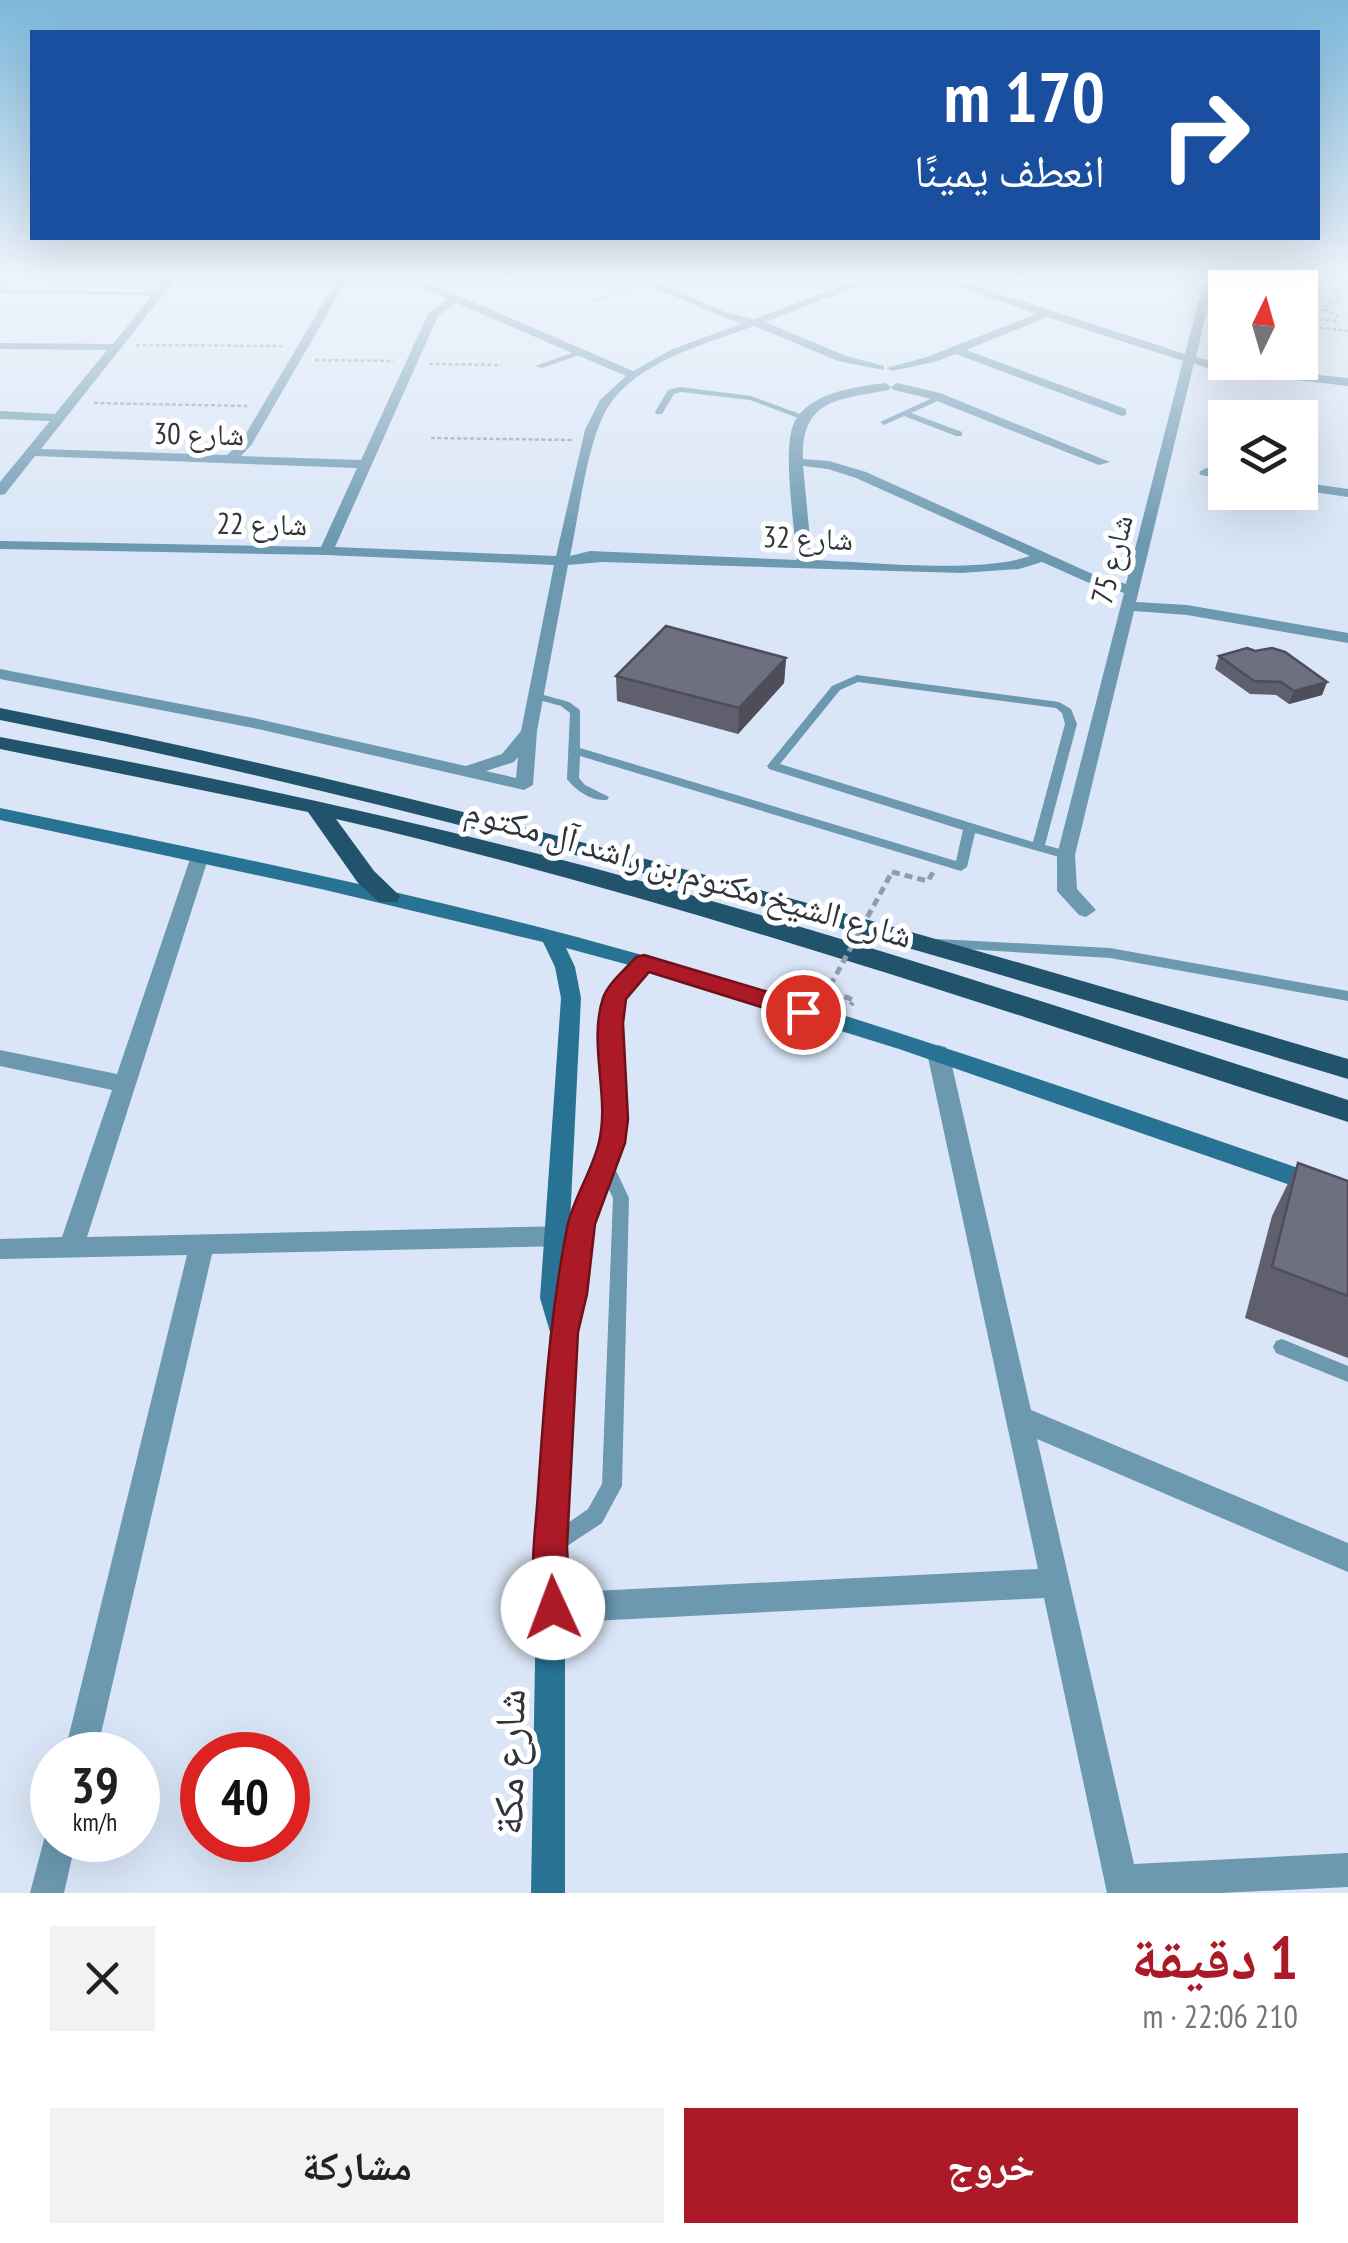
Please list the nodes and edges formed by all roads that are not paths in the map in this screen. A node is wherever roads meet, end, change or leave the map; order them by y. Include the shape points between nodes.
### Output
1 (102, 364) edge
2 (293, 364) edge
3 (411, 364) edge
4 (545, 364) edge
5 (606, 364) edge
6 (653, 364) edge
7 (849, 364) edge
8 (868, 364) edge
9 (906, 364) edge
10 (925, 364) edge
11 (995, 364) edge
12 (1190, 364) edge
13 (1209, 364) edge
14 (540, 366) dead end
15 (886, 368) junction
16 (634, 375) junction
17 (864, 376) junction
18 (911, 377) junction
19 (1348, 382) edge
20 (747, 386) dead end
21 (891, 387) junction
22 (846, 394) junction
23 (938, 397) junction
24 (757, 400) junction
25 (64, 411) junction
26 (659, 412) dead end
27 (1122, 412) dead end
28 (904, 413) junction
29 (0, 415) edge
30 (804, 417) junction
31 (884, 422) dead end
32 (959, 434) dead end
33 (797, 437) junction
34 (29, 455) junction
35 (237, 459) junction
36 (367, 461) junction
37 (798, 462) junction
38 (1104, 462) dead end
39 (839, 467) junction
40 (799, 480) junction
41 (1318, 488) edge
42 (0, 491) edge
43 (1348, 492) edge
44 (0, 545) edge
45 (326, 551) junction
46 (1035, 554) junction
47 (563, 558) junction
48 (805, 564) junction
49 (1130, 594) junction
50 (1348, 638) edge
51 (0, 674) edge
52 (536, 696) junction
53 (0, 714) edge
54 (529, 731) junction
55 (0, 742) edge
56 (574, 750) junction
57 (469, 770) junction
58 (604, 797) dead end
59 (316, 808) junction
60 (0, 814) edge
61 (970, 827) junction
62 (1038, 848) junction
63 (1066, 855) junction
64 (200, 856) junction
65 (388, 896) junction
66 (1086, 910) dead end
67 (550, 937) junction
68 (931, 944) junction
69 (644, 963) junction
70 (1348, 996) edge
71 (938, 1053) junction
72 (0, 1058) edge
73 (1348, 1069) edge
74 (125, 1084) junction
75 (1348, 1110) edge
76 (606, 1167) junction
77 (1348, 1195) edge
78 (569, 1236) junction
79 (202, 1245) junction
80 (0, 1248) edge
81 (71, 1248) junction
82 (1282, 1347) dead end
83 (1348, 1374) edge
84 (1018, 1418) junction
85 (551, 1547) junction
86 (1348, 1558) edge
87 (1055, 1582) junction
88 (553, 1608) junction
89 (86, 1732) edge
90 (54, 1862) edge
91 (1348, 1870) edge
92 (1122, 1887) edge
93 (46, 1893) edge
94 (548, 1893) edge

1 - 25 street
2 - 35 street via 246,444 250,448
3 - 36 street
4 - 14 lane
5 - 16 street
6 - 16 street
7 - 17 street
8 - 15 street
9 - 15 street
10 - 18 street
11 - 27 street
12 - 49 street, شارع 75
13 - 19 street
15 - 17 street
15 - 18 street
16 - 47 street via 604,403
17 - 21 street
17 - 22 street
18 - 21 street
18 - 23 street
20 - 24 lane
21 - 22 street
21 - 23 street
22 - 30 street
23 - 28 lane
23 - 38 street
24 - 26 lane via 676,389
24 - 30 lane
25 - 29 street
25 - 34 street
28 - 31 lane
28 - 32 lane
30 - 33 street
33 - 37 street
33 - 39 street
34 - 35 street, شارع 30
34 - 42 street
35 - 36 street, شارع 30
36 - 45 street
37 - 39 street
37 - 40 street
39 - 40 street
39 - 46 street
40 - 48 street
41 - 43 street
44 - 45 street, شارع 22
45 - 47 street, شارع 22
46 - 48 street, شارع 32 via 1012,565 961,569
46 - 49 street
47 - 48 street, شارع 32
47 - 52 street
49 - 50 street
49 - 63 street, شارع 75
51 - 57 street
52 - 54 street
52 - 56 lane via 574,709
53 - 68 main road, شارع الشيخ مكتوم بن راشد آل مكتوم via 447,810
54 - 57 street via 508,758
54 - 57 street via 524,785
55 - 59 main road, شارع الشيخ مكتوم بن راشد آل مكتوم
56 - 58 lane via 573,780
56 - 61 lane via 961,868
59 - 65 main road
59 - 75 main road, شارع الشيخ مكتوم بن راشد آل مكتوم via 712,910
60 - 64 street
61 - 62 lane
61 - 62 lane via 773,766 836,688 857,678 1059,705 1071,724
62 - 63 lane
63 - 66 street via 1067,891
64 - 65 street
64 - 74 street
65 - 67 street
67 - 69 street
67 - 78 street, شارع مكة via 571,998
68 - 70 lane via 1110,953
68 - 73 main road, شارع الشيخ مكتوم بن راشد آل مكتوم
69 - 71 street
69 - 76 street, شارع مكة via 622,985 611,1010 615,1119
71 - 77 street
71 - 84 street
72 - 74 street
74 - 81 street
76 - 78 street, شارع مكة
76 - 85 lane via 621,1198 612,1486 595,1516
78 - 79 street
78 - 85 street, شارع مكة via 573,1294 563,1332
79 - 81 street
79 - 89 street
80 - 81 street
82 - 83 lane
84 - 86 street
84 - 87 street
85 - 88 street, شارع مكة
87 - 88 street
87 - 92 street
88 - 94 street, شارع مكة
90 - 93 street
91 - 92 street

